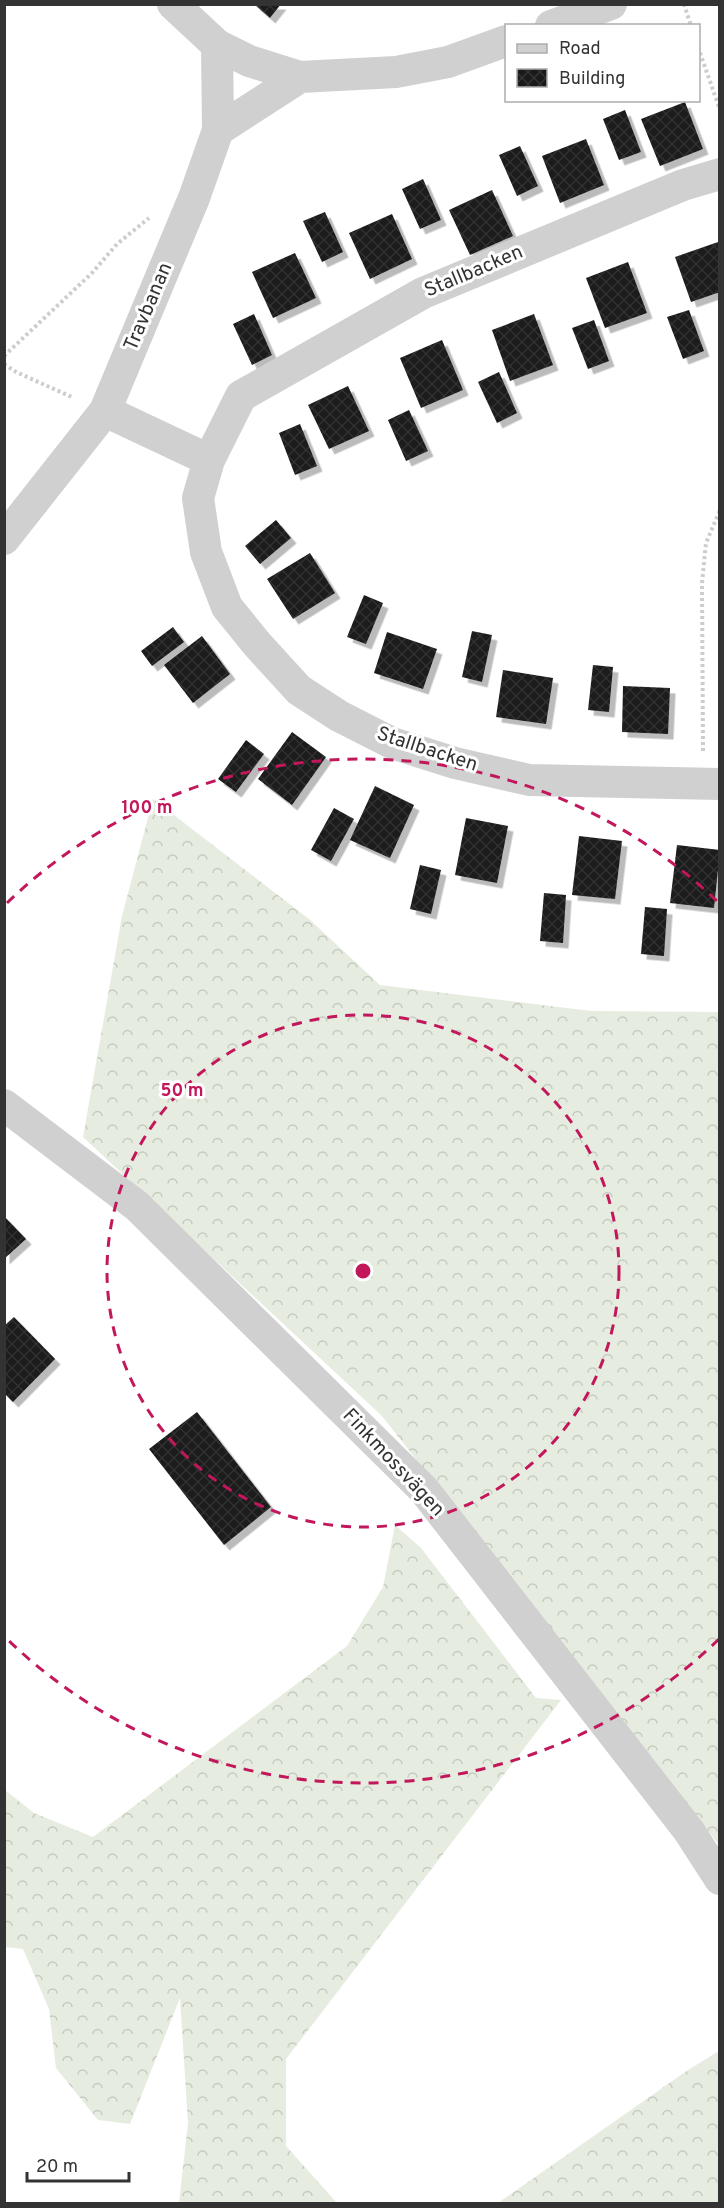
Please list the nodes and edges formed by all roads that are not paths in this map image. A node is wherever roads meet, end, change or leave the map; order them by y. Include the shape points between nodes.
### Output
1 (173, 4) edge
2 (611, 4) edge
3 (556, 24) edge
4 (505, 42) edge
5 (217, 45) junction
6 (300, 77) junction
7 (218, 130) junction
8 (720, 174) edge
9 (105, 411) junction
10 (209, 460) junction
11 (4, 539) edge
12 (712, 785) edge
13 (4, 1105) edge
14 (720, 1879) edge

1 - 5 street
2 - 3 street
4 - 6 street via 448,62 396,72
5 - 6 street via 249,61
5 - 7 street, Travbanan
6 - 7 street
7 - 9 street, Travbanan via 194,198
8 - 10 street, Stallbacken via 683,185 423,293 241,396
9 - 10 street
9 - 11 street, Travbanan
10 - 12 street, Stallbacken via 198,498 206,552 227,607 299,690 339,716 392,743 529,780
13 - 14 street, Finkmossvägen via 137,1206 424,1490 689,1830

